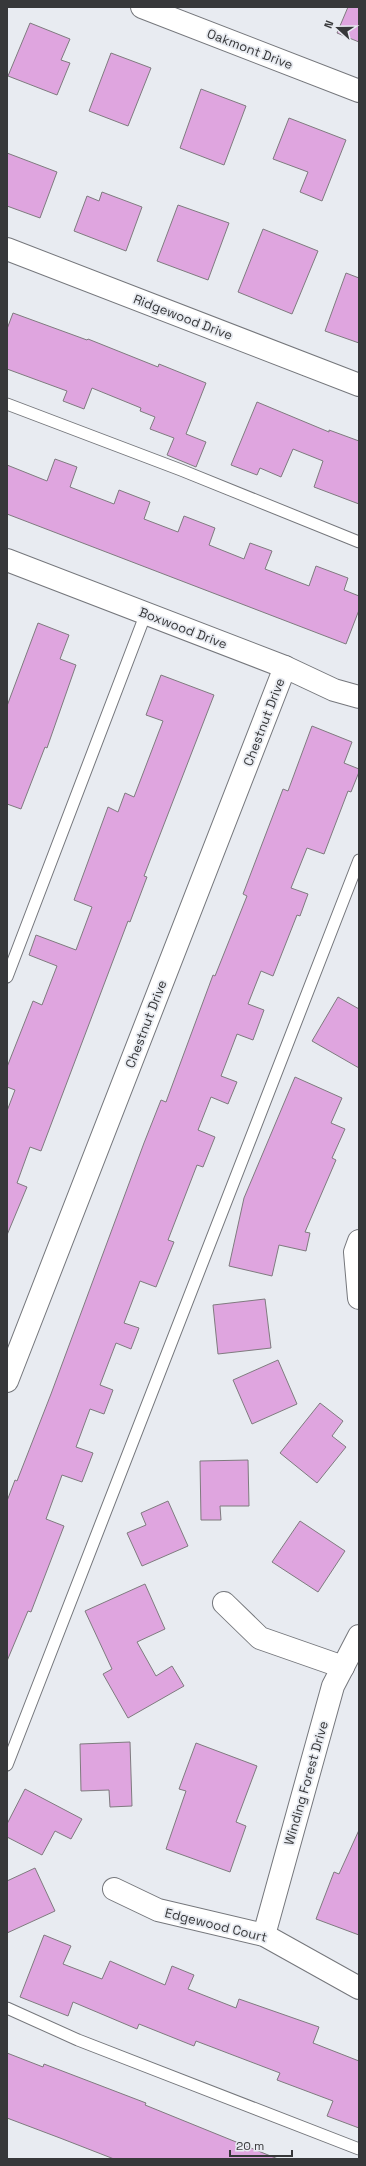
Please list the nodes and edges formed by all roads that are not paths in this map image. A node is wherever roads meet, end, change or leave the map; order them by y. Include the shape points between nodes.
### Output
1 (142, 7) edge
2 (359, 91) edge
3 (7, 249) edge
4 (359, 385) edge
5 (7, 404) edge
6 (359, 542) edge
7 (9, 567) edge
8 (146, 613) junction
9 (285, 667) junction
10 (359, 697) edge
11 (359, 860) edge
12 (7, 977) edge
13 (359, 1241) edge
14 (359, 1298) edge
15 (7, 1381) edge
16 (224, 1603) dead end
17 (359, 1636) edge
18 (343, 1667) junction
19 (7, 1765) edge
20 (114, 1889) dead end
21 (264, 1935) junction
22 (359, 1988) edge
23 (7, 2008) edge
24 (359, 2149) edge

1 - 2 street, Oakmont Drive
3 - 4 street, Ridgewood Drive
5 - 6 lane via 181,470
7 - 8 street, Boxwood Drive
8 - 9 street, Boxwood Drive
8 - 12 lane
9 - 10 street, Boxwood Drive via 334,690
9 - 15 street, Chestnut Drive
11 - 19 lane
13 - 14 street via 355,1252
16 - 18 street via 260,1638
17 - 18 street, Winding Forest Drive
18 - 21 street, Winding Forest Drive via 333,1686
20 - 21 street, Edgewood Court via 158,1910
21 - 22 street, Edgewood Court
23 - 24 lane via 78,2040

